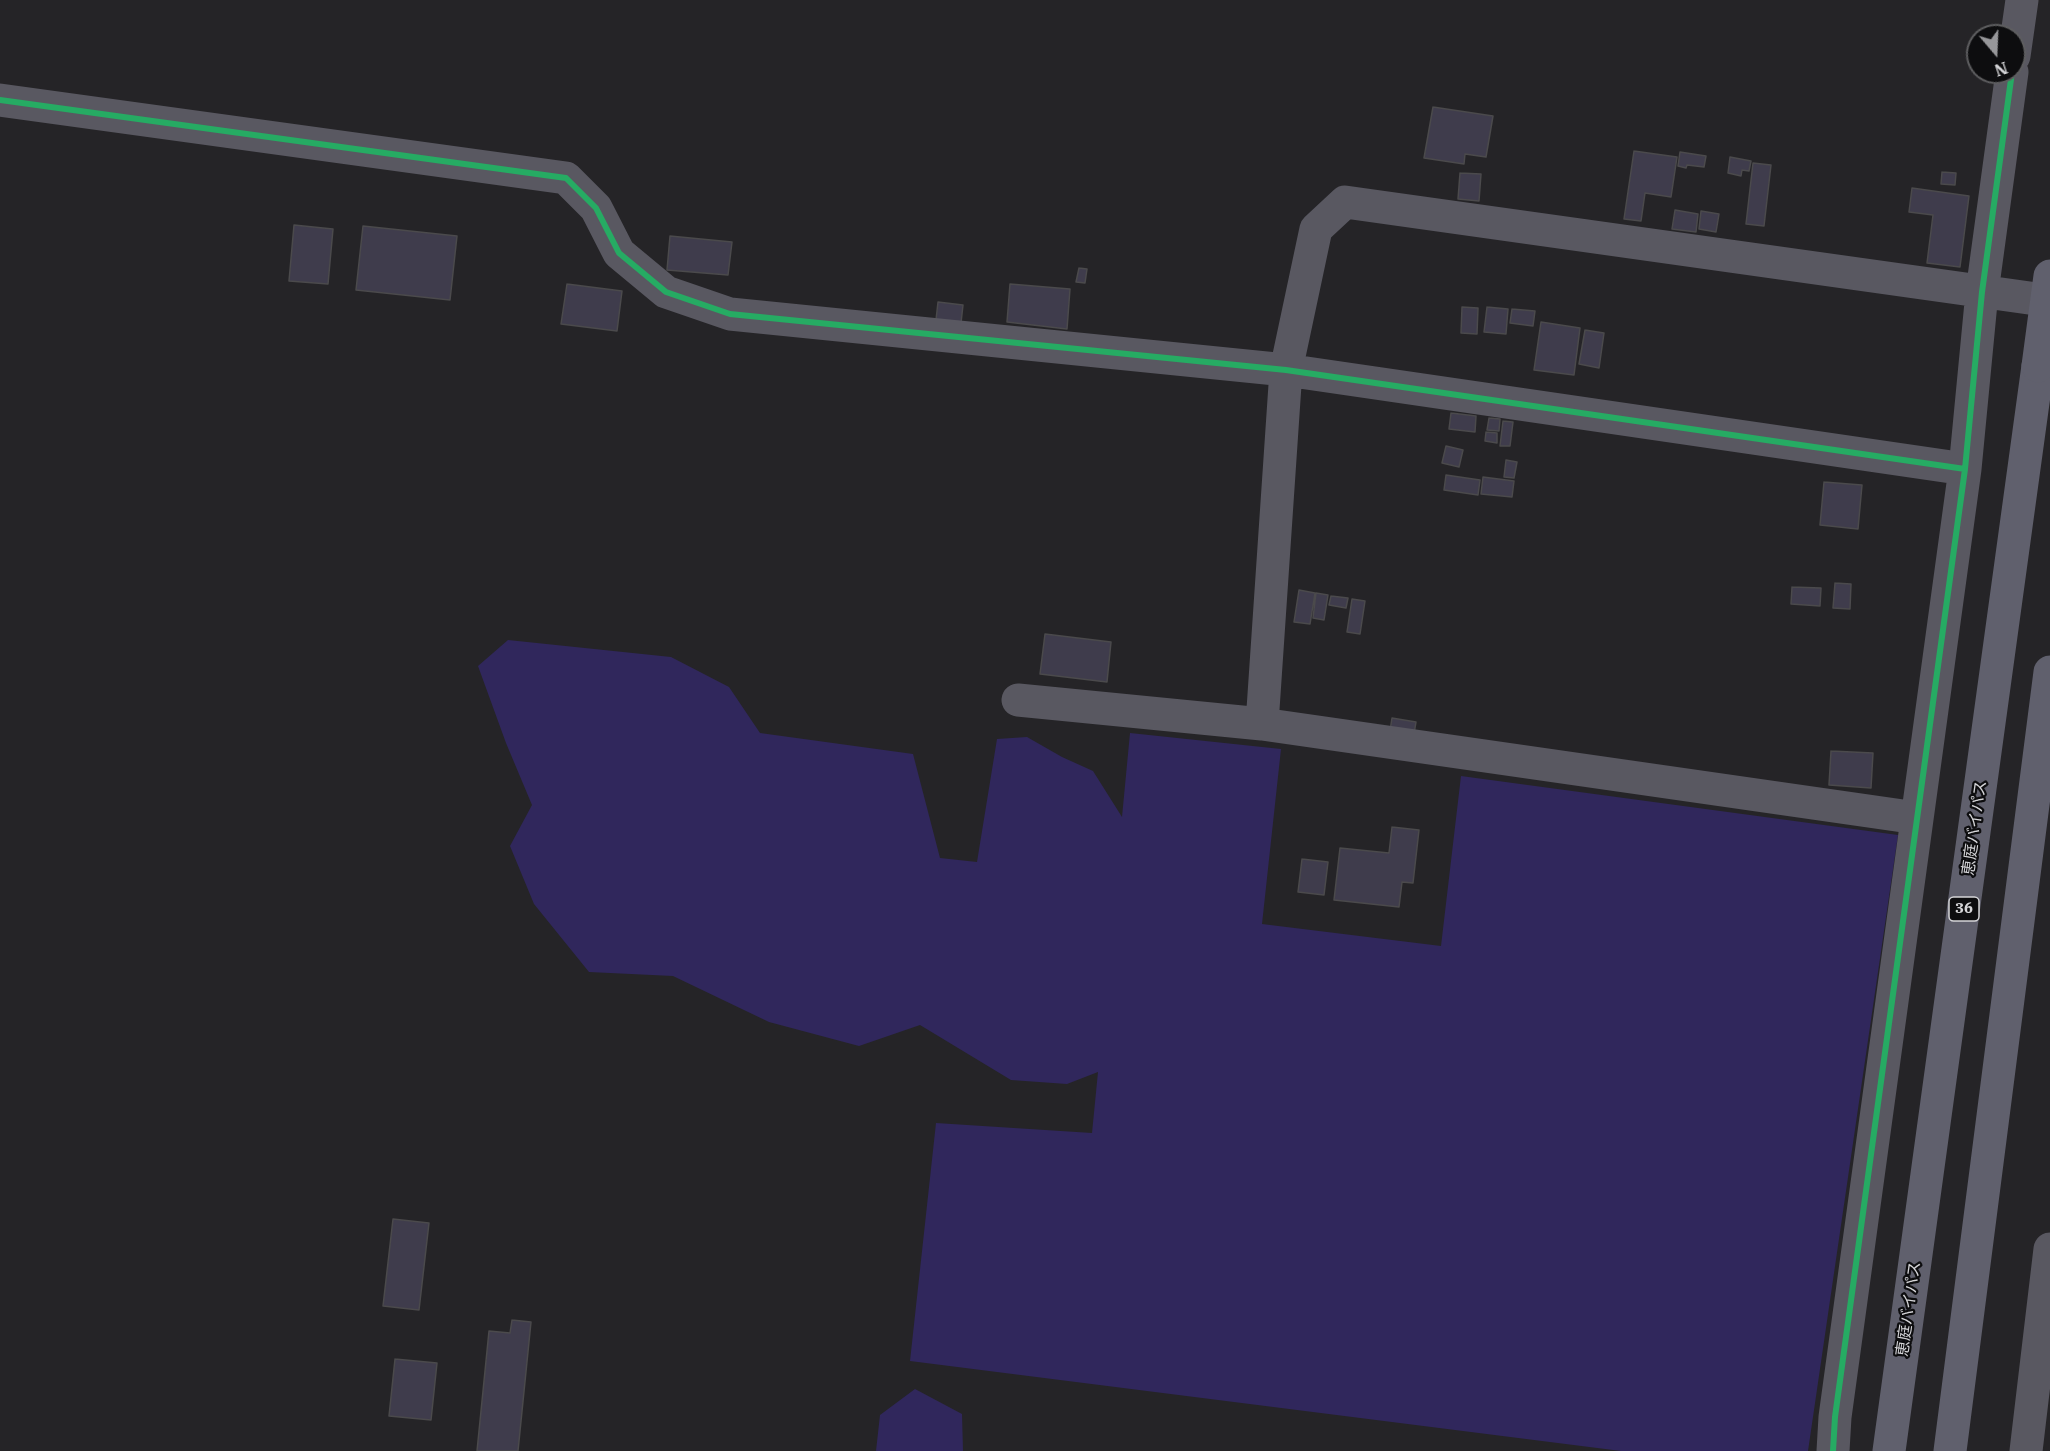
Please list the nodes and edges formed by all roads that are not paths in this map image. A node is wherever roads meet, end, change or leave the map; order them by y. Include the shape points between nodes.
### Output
1 (2022, 0) edge
2 (2019, 24) edge
3 (2010, 84) edge
4 (0, 100) edge
5 (2050, 276) edge
6 (1982, 292) junction
7 (2050, 301) edge
8 (1286, 370) junction
9 (1965, 469) junction
10 (2050, 672) edge
11 (1018, 700) dead end
12 (1262, 724) junction
13 (1917, 818) junction
14 (2050, 1249) edge
15 (1833, 1451) edge
16 (1889, 1451) edge
17 (1950, 1451) edge
18 (2026, 1451) edge

1 - 2 street
3 - 6 street
4 - 8 street via 566,178 596,208 619,253 666,292 730,314
5 - 16 highway, 恵庭バイパス / 36, bridge
6 - 7 street
6 - 8 street via 1345,202 1316,228
6 - 9 street
8 - 9 street
8 - 12 street
9 - 13 street
10 - 17 highway
11 - 12 street
12 - 13 street
13 - 15 street
14 - 18 street

